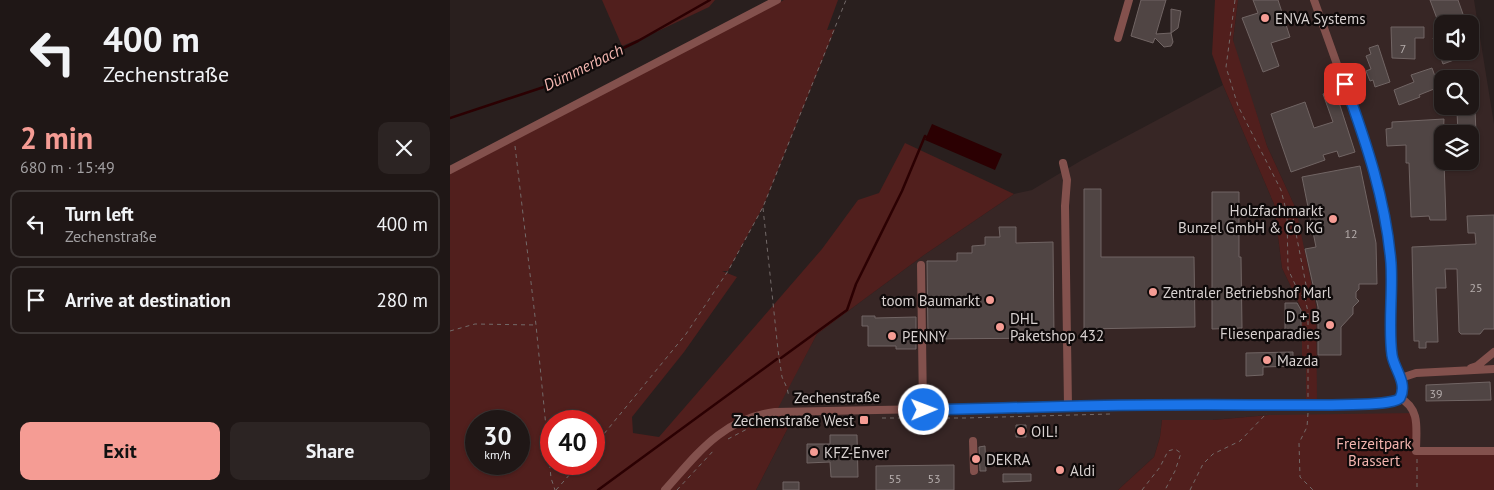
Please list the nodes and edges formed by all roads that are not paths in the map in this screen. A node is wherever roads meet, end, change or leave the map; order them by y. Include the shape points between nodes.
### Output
1 (777, 0) edge
2 (1129, 0) edge
3 (1314, 0) edge
4 (1118, 38) dead end
5 (1063, 163) dead end
6 (450, 170) edge
7 (921, 265) dead end
8 (1494, 352) edge
9 (1494, 369) edge
10 (1465, 370) junction
11 (1401, 378) junction
12 (1400, 398) junction
13 (1068, 406) junction
14 (924, 410) junction
15 (973, 440) dead end
16 (1494, 451) edge
17 (974, 471) dead end
18 (665, 490) edge

1 - 6 street
2 - 4 street
3 - 11 street via 1364,138 1383,206 1391,263 1392,356
5 - 13 street via 1067,180
7 - 14 street
8 - 10 street via 1477,366
9 - 10 street
10 - 11 street via 1416,373
11 - 12 street
12 - 13 street, Zechenstraße via 1384,403 1308,405
12 - 16 street via 1409,402 1415,413 1416,451
13 - 14 street, Zechenstraße
14 - 18 street, Zechenstraße via 788,412 748,418 733,424 710,441
15 - 17 street

